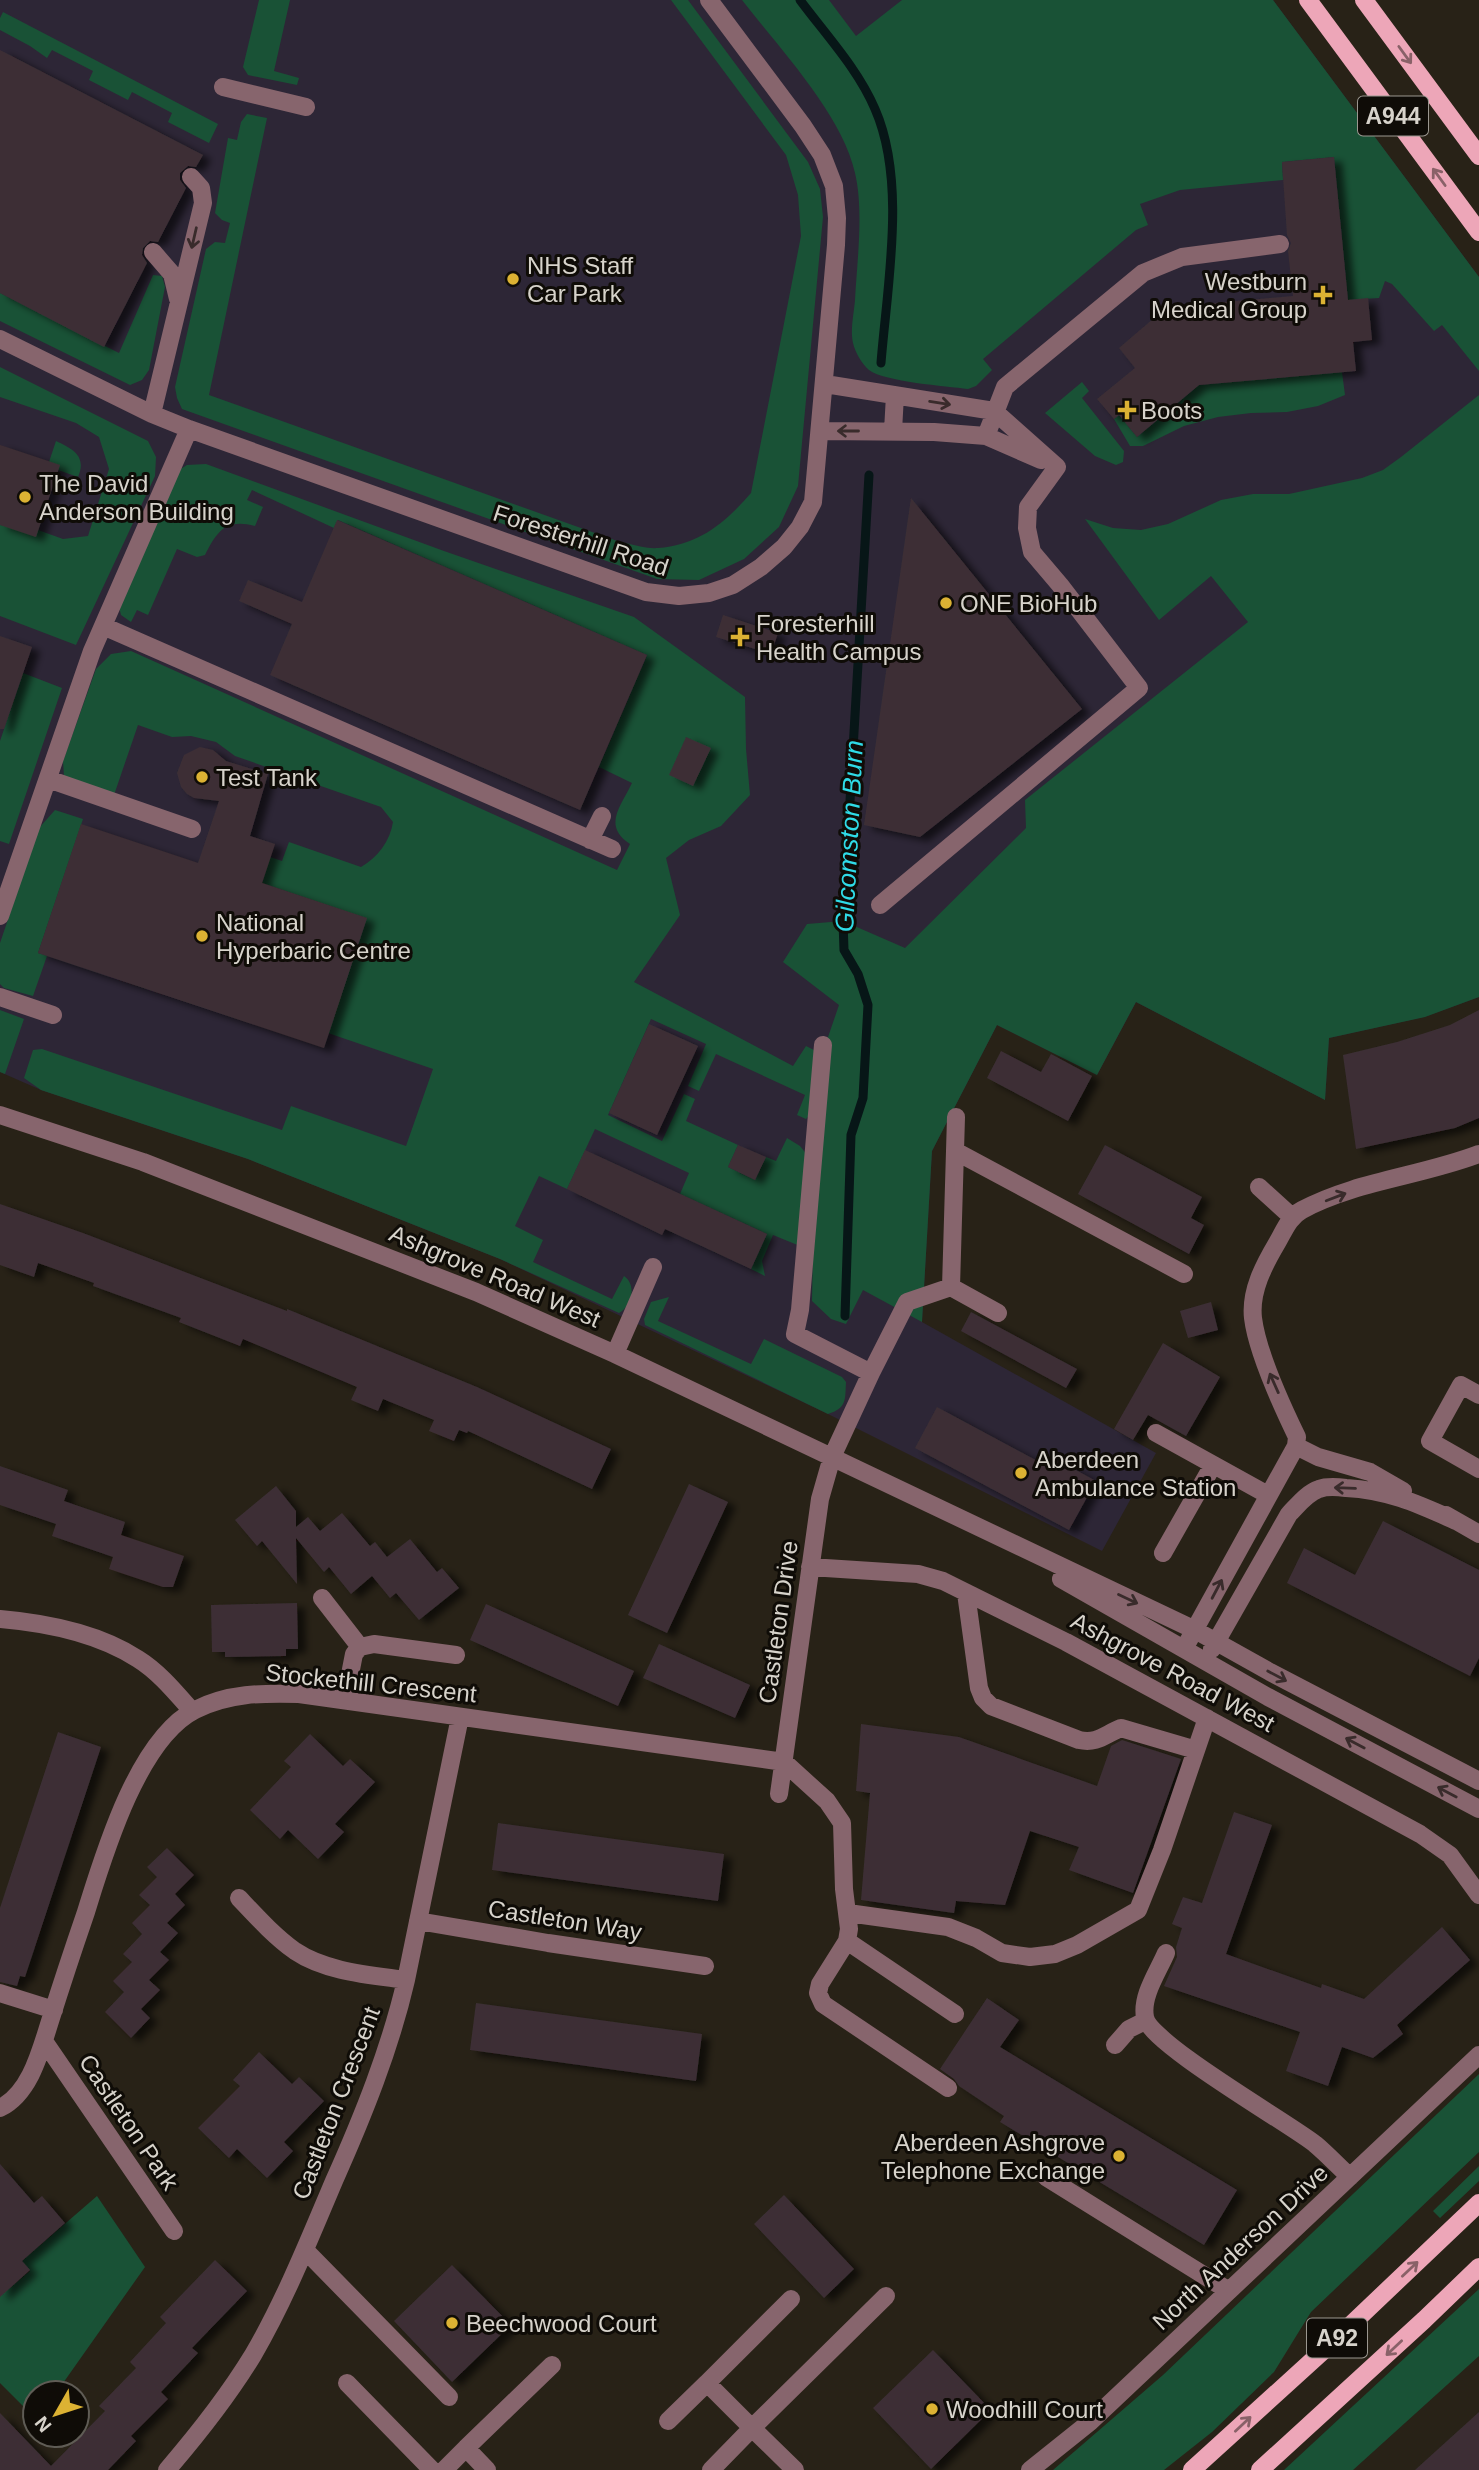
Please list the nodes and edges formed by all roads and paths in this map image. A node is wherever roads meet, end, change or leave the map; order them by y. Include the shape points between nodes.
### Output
1 (709, 0) edge
2 (1308, 0) edge
3 (1364, 0) edge
4 (223, 87) dead end
5 (306, 107) dead end
6 (1479, 156) edge
7 (191, 177) dead end
8 (1479, 232) edge
9 (1280, 244) dead end
10 (153, 251) dead end
11 (179, 302) junction
12 (0, 339) edge
13 (825, 384) junction
14 (895, 395) junction
15 (994, 411) junction
16 (152, 414) junction
17 (189, 429) junction
18 (820, 431) junction
19 (893, 431) junction
20 (986, 436) junction
21 (1057, 467) junction
22 (103, 626) junction
23 (48, 779) junction
24 (602, 816) dead end
25 (192, 829) dead end
26 (590, 840) junction
27 (612, 849) dead end
28 (880, 905) dead end
29 (0, 916) edge
30 (0, 997) edge
31 (53, 1015) dead end
32 (823, 1045) dead end
33 (0, 1115) edge
34 (956, 1117) dead end
35 (955, 1151) junction
36 (1479, 1154) edge
37 (1259, 1187) dead end
38 (1292, 1217) junction
39 (653, 1267) dead end
40 (1184, 1274) dead end
41 (951, 1287) junction
42 (998, 1313) dead end
43 (615, 1354) junction
44 (871, 1373) junction
45 (1479, 1395) edge
46 (1156, 1433) dead end
47 (1296, 1446) junction
48 (832, 1458) junction
49 (1213, 1465) junction
50 (1479, 1469) edge
51 (1268, 1494) junction
52 (955, 1517) junction
53 (1457, 1521) junction
54 (1479, 1534) edge
55 (1163, 1553) dead end
56 (810, 1567) junction
57 (966, 1592) junction
58 (322, 1598) dead end
59 (0, 1619) edge
60 (1195, 1630) junction
61 (1217, 1642) junction
62 (360, 1647) junction
63 (1191, 1653) junction
64 (456, 1655) dead end
65 (345, 1700) junction
66 (192, 1711) junction
67 (460, 1717) junction
68 (1208, 1718) junction
69 (1196, 1750) junction
70 (783, 1762) junction
71 (1479, 1781) edge
72 (779, 1794) dead end
73 (1479, 1809) edge
74 (1479, 1895) edge
75 (239, 1898) dead end
76 (848, 1913) junction
77 (418, 1921) junction
78 (847, 1941) junction
79 (1166, 1953) dead end
80 (705, 1966) dead end
81 (407, 1980) junction
82 (0, 1993) edge
83 (54, 2010) junction
84 (955, 2014) dead end
85 (1145, 2021) junction
86 (44, 2041) junction
87 (1115, 2045) dead end
88 (1479, 2055) edge
89 (948, 2088) dead end
90 (0, 2108) edge
91 (1046, 2177) dead end
92 (1350, 2177) junction
93 (1479, 2203) edge
94 (174, 2231) dead end
95 (305, 2250) junction
96 (1479, 2267) edge
97 (1229, 2291) junction
98 (886, 2296) dead end
99 (791, 2299) dead end
100 (552, 2364) dead end
101 (347, 2383) dead end
102 (707, 2383) junction
103 (449, 2397) dead end
104 (668, 2421) dead end
105 (752, 2428) junction
106 (466, 2448) junction
107 (167, 2470) edge
108 (432, 2470) edge
109 (444, 2470) edge
110 (487, 2470) edge
111 (711, 2470) edge
112 (795, 2470) edge
113 (1030, 2470) edge
114 (1192, 2470) edge
115 (1260, 2470) edge

1 - 13 street, Foresterhill Road via 822,155 834,186 837,218
8 -> 2 main road, A944
3 -> 6 main road, A944
4 - 5 street
7 -> 11 street via 201,188 203,202
9 - 15 street via 1182,257 1143,273 1005,387
10 - 11 street via 172,274
11 - 16 street
12 - 16 street, Foresterhill Road
13 - 14 street
13 - 18 street, Foresterhill Road
14 -> 15 street
14 - 19 street
15 - 20 street
15 - 21 street
16 - 17 street, Foresterhill Road
17 - 18 street, Foresterhill Road via 646,592 679,596 733,585 784,547 813,502
17 - 22 street
19 -> 18 street
19 - 20 street
20 - 21 street
21 - 28 street via 1028,506 1032,552 1139,688
22 - 23 street
22 - 26 street
23 - 25 street
23 - 29 street
24 - 26 street
26 - 27 street
30 - 31 street
32 - 44 street via 795,1334
33 - 43 street, Ashgrove Road West via 143,1162 310,1225
34 - 35 street
35 - 40 street
35 - 41 street
38 -> 36 street via 1362,1187
37 - 38 street
47 -> 38 street via 1297,1437 1266,1366 1252,1317 1257,1282
39 - 43 street
41 - 42 street
41 - 44 street, Castleton Drive via 907,1303
43 - 48 street, Ashgrove Road West
44 - 48 street, Castleton Drive
45 - 50 street via 1461,1385 1430,1441
46 - 49 street
47 - 51 street
47 - 53 street via 1370,1472
48 - 52 street, Ashgrove Road West
48 - 56 street, Castleton Drive via 820,1499
49 - 51 street
49 - 55 street
60 -> 51 street
52 -> 60 street, Ashgrove Road West
52 - 63 street, Ashgrove Road West
53 - 54 street
53 -> 61 street via 1374,1490 1318,1489 1289,1514
56 - 57 street, Ashgrove Road West via 918,1574
56 - 70 street, Castleton Drive
57 - 68 street, Ashgrove Road West
57 - 69 street via 979,1688 991,1706 1079,1741 1100,1740 1121,1728
58 - 62 street
59 - 66 street via 69,1630 114,1646 158,1674
60 - 61 street, Ashgrove Road West
60 - 63 street
61 - 63 street via 1211,1650
61 -> 71 street, Ashgrove Road West
62 - 64 street via 374,1644
62 - 65 street via 354,1654
73 -> 63 street, Ashgrove Road West
65 - 66 street, Stockethill Crescent via 255,1693 223,1698
65 - 67 street, Stockethill Crescent
66 - 83 street, Stockethill Crescent via 149,1757 128,1793
67 - 70 street, Stockethill Crescent
67 - 77 street, Castleton Crescent
68 - 69 street
68 - 74 street, Ashgrove Road West via 1420,1834 1450,1855
69 - 76 street via 1138,1910 1077,1945 1030,1958 1002,1953 947,1927
70 - 72 street, Castleton Drive
70 - 76 street via 827,1801 842,1823
75 - 81 street via 296,1952 359,1973
76 - 78 street
77 - 80 street, Castleton Way
77 - 81 street, Castleton Crescent
78 - 84 street
78 - 89 street via 821,1984 818,1993 823,2004
79 - 85 street via 1144,2003
81 - 95 street, Castleton Crescent via 379,2071
82 - 83 street
83 - 86 street, Stockethill Crescent
85 - 87 street via 1129,2029
85 - 92 street via 1182,2056 1314,2144
86 - 90 street, Stockethill Crescent via 20,2092
86 - 94 street, Castleton Park
88 - 92 street, North Anderson Drive
91 - 97 street
92 - 97 street, North Anderson Drive
114 -> 93 main road, A92
95 - 103 street
95 - 107 street, Castleton Crescent via 252,2357
96 -> 115 main road, A92
97 - 113 street, North Anderson Drive via 1090,2422
98 - 105 street
99 - 102 street
100 - 106 street
101 - 108 street
102 - 104 street
102 - 105 street
105 - 111 street
105 - 112 street
106 - 109 street
106 - 110 street

